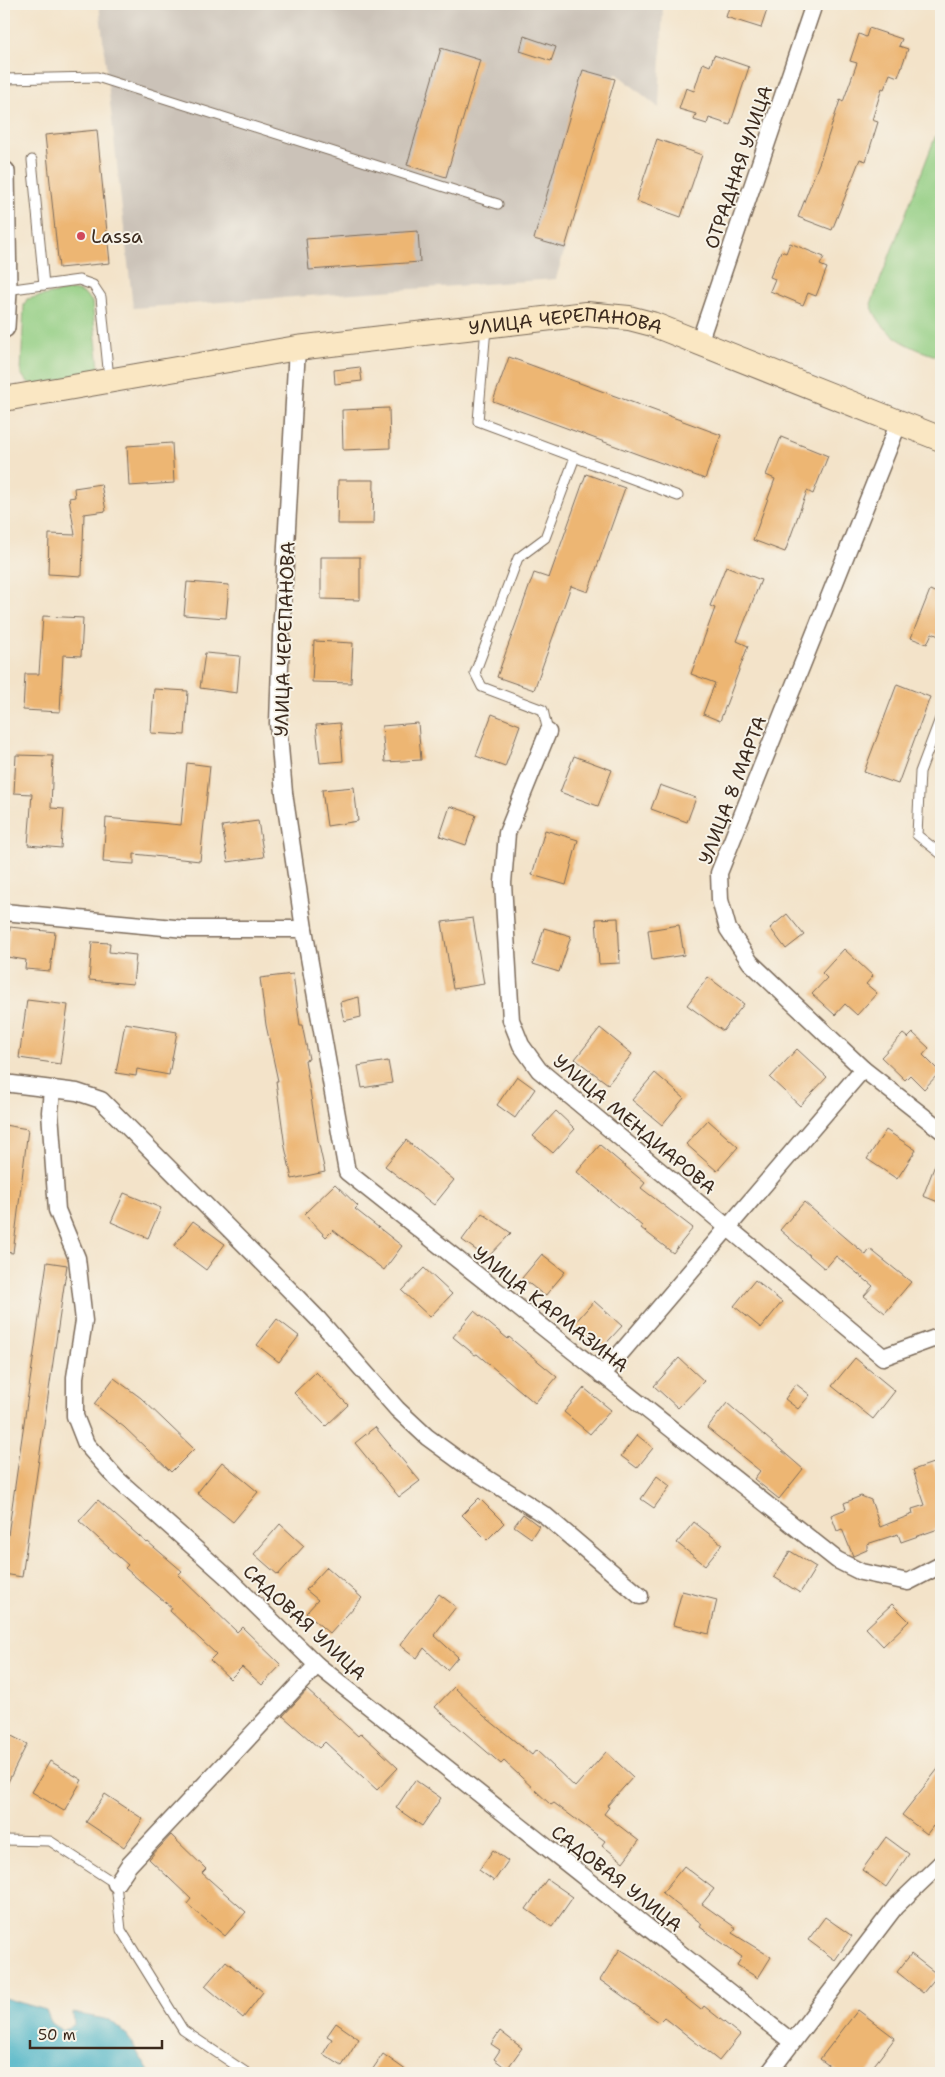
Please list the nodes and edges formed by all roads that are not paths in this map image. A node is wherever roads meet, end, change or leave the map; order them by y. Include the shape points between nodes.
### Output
1 (814, 4) edge
2 (4, 79) edge
3 (32, 160) dead end
4 (4, 172) edge
5 (498, 204) dead end
6 (44, 285) junction
7 (6, 290) junction
8 (486, 325) junction
9 (4, 327) edge
10 (699, 343) junction
11 (297, 348) junction
12 (109, 380) junction
13 (4, 399) edge
14 (899, 422) junction
15 (941, 439) edge
16 (575, 457) junction
17 (678, 496) dead end
18 (941, 716) edge
19 (548, 732) joint
20 (941, 854) edge
21 (4, 912) edge
22 (304, 929) junction
23 (863, 1069) junction
24 (4, 1083) edge
25 (52, 1090) junction
26 (941, 1130) edge
27 (727, 1228) junction
28 (941, 1336) edge
29 (602, 1374) junction
30 (941, 1565) edge
31 (640, 1596) dead end
32 (317, 1666) junction
33 (4, 1840) edge
34 (941, 1863) edge
35 (116, 1884) junction
36 (792, 2042) junction
37 (247, 2073) edge
38 (769, 2073) edge

1 - 10 street, ОТРАДНАЯ УЛИЦА
2 - 5 lane via 97,77
3 - 6 lane
4 - 7 street
6 - 7 lane
6 - 12 lane via 79,280 94,284 101,297
7 - 9 street
8 - 10 main road, УЛИЦА ЧЕРЕПАНОВА via 586,314 607,315 652,324
8 - 11 main road, УЛИЦА ЧЕРЕПАНОВА
8 - 16 lane via 478,420
10 - 14 main road, УЛИЦА ЧЕРЕПАНОВА
11 - 12 main road, УЛИЦА ЧЕРЕПАНОВА
11 - 22 street, УЛИЦА ЧЕРЕПАНОВА via 278,723 284,793
12 - 13 main road, УЛИЦА ЧЕРЕПАНОВА
14 - 15 main road, УЛИЦА ЧЕРЕПАНОВА
14 - 23 street, УЛИЦА 8 МАРТА via 719,873 720,900 728,929 750,962
16 - 17 lane
16 - 19 lane via 545,538 518,558 476,672 482,687 543,710
18 - 20 lane via 920,772 917,835
19 - 27 street, УЛИЦА МЕНДИАРОВА via 507,832 503,883 511,1020 521,1045 539,1070
21 - 22 street via 185,930
22 - 29 street, УЛИЦА КАРМАЗИНА via 347,1172
23 - 26 street, УЛИЦА 8 МАРТА
23 - 27 street
24 - 25 street
25 - 31 street via 76,1092 101,1100 318,1319 397,1409 464,1464 546,1516
25 - 32 street, САДОВАЯ УЛИЦА via 50,1112 57,1210 77,1258 84,1321 75,1377 75,1416 86,1444 117,1480 226,1576
27 - 28 street, УЛИЦА МЕНДИАРОВА via 883,1357
27 - 29 street
29 - 30 street, УЛИЦА КАРМАЗИНА via 837,1560 861,1572 908,1582
32 - 35 street via 129,1864
32 - 36 street, САДОВАЯ УЛИЦА
33 - 35 lane via 50,1840
34 - 36 street via 895,1907
35 - 37 lane via 122,1930 184,2030
36 - 38 street

